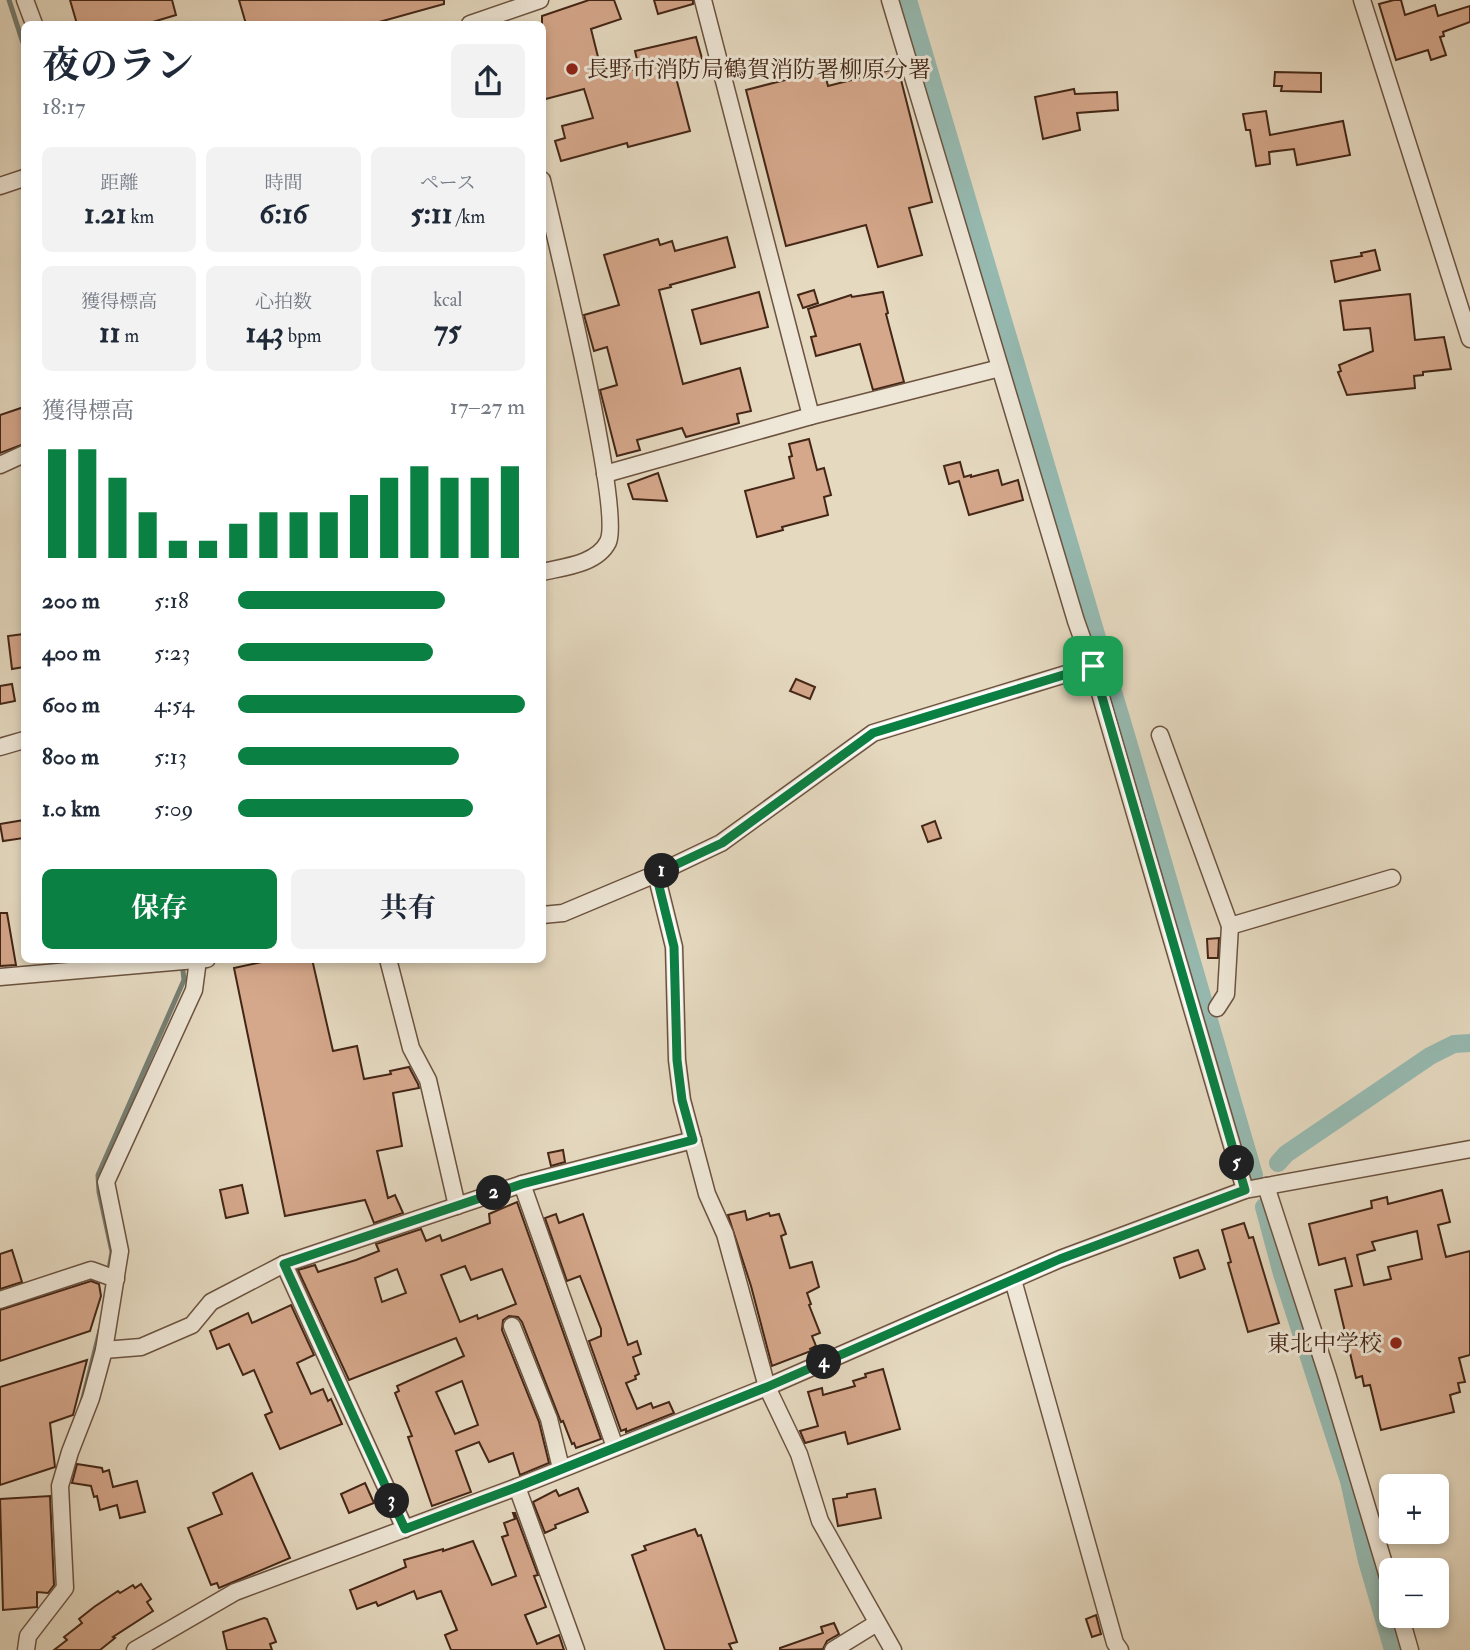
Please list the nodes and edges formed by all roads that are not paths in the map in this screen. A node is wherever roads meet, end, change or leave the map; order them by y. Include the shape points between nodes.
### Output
1 (25, 0) edge
2 (540, 0) edge
3 (703, 0) edge
4 (890, 0) edge
5 (1362, 0) edge
6 (504, 12) edge
7 (33, 21) edge
8 (478, 21) edge
9 (21, 179) edge
10 (0, 186) edge
11 (546, 198) edge
12 (1470, 339) edge
13 (1000, 368) junction
14 (811, 416) junction
15 (21, 455) edge
16 (0, 465) edge
17 (606, 474) junction
18 (546, 571) edge
19 (1093, 666) junction
20 (1160, 735) dead end
21 (21, 741) edge
22 (0, 747) edge
23 (656, 874) junction
24 (1392, 878) dead end
25 (546, 915) edge
26 (1230, 926) junction
27 (167, 963) edge
28 (202, 963) edge
29 (389, 963) edge
30 (0, 977) edge
31 (1217, 1008) dead end
32 (693, 1140) junction
33 (1470, 1149) edge
34 (522, 1184) junction
35 (1266, 1186) junction
36 (1245, 1190) junction
37 (457, 1206) junction
38 (284, 1264) junction
39 (116, 1279) junction
40 (1013, 1279) junction
41 (0, 1300) edge
42 (512, 1326) dead end
43 (104, 1350) junction
44 (767, 1387) junction
45 (615, 1447) junction
46 (561, 1468) junction
47 (517, 1487) junction
48 (405, 1529) junction
49 (1382, 1558) edge
50 (877, 1623) junction
51 (1404, 1628) edge
52 (26, 1650) edge
53 (135, 1650) edge
54 (576, 1650) edge
55 (833, 1650) edge
56 (893, 1650) edge
57 (1120, 1650) edge
58 (1410, 1650) edge

1 - 7 street
2 - 6 street
3 - 14 street
4 - 13 street
5 - 12 street
6 - 8 street
9 - 10 street
11 - 17 street
13 - 14 street
13 - 19 street
14 - 17 street
15 - 16 street
17 - 18 street via 610,540 585,561
19 - 23 street via 873,733 722,843
19 - 36 street
20 - 26 street
21 - 22 street
23 - 25 street via 563,913
23 - 32 street via 674,947 677,1060
24 - 26 street
26 - 31 street via 1226,994
27 - 30 street
28 - 39 street via 106,1182 120,1251
29 - 37 street via 411,1048 428,1080
32 - 34 street
32 - 44 street via 707,1194 726,1234
33 - 35 street
34 - 37 street
34 - 45 street
35 - 36 street
35 - 49 street
36 - 40 street
37 - 38 street
38 - 43 street via 211,1303 192,1325 141,1347
38 - 48 street
39 - 41 street via 91,1270
39 - 43 street
40 - 44 street
40 - 57 street
42 - 46 street via 550,1419
43 - 52 street via 60,1486 65,1588 28,1636
44 - 45 street
44 - 50 street via 799,1454 820,1521
45 - 46 street
46 - 47 street
47 - 48 street
47 - 54 street
48 - 53 street via 235,1592
50 - 55 street
50 - 56 street
51 - 58 street

